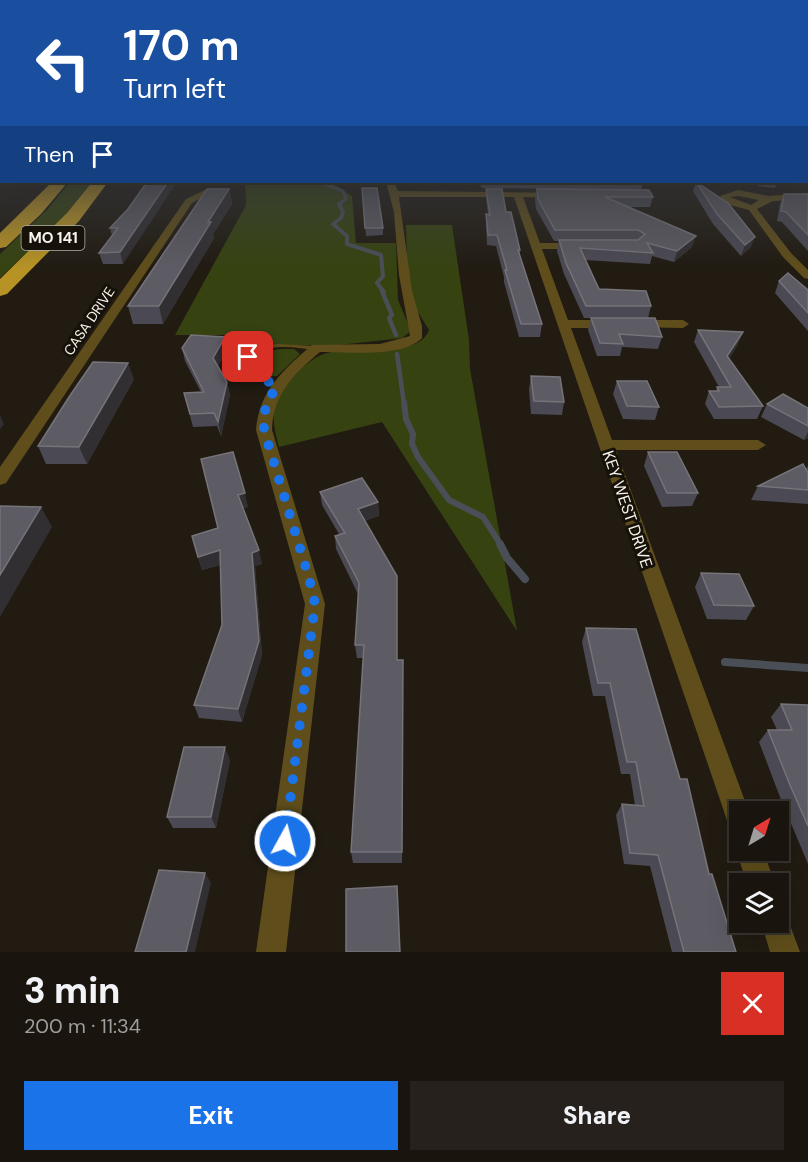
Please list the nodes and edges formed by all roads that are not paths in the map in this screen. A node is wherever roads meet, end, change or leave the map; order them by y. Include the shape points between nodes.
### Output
1 (59, 183) edge
2 (99, 183) edge
3 (799, 189) dead end
4 (212, 190) edge
5 (394, 191) edge
6 (518, 195) junction
7 (566, 195) edge
8 (807, 196) edge
9 (774, 198) junction
10 (752, 208) junction
11 (0, 243) edge
12 (536, 246) junction
13 (591, 246) edge
14 (787, 255) junction
15 (808, 255) edge
16 (808, 276) edge
17 (0, 290) edge
18 (563, 324) junction
19 (683, 324) dead end
20 (316, 348) junction
21 (277, 387) junction
22 (758, 445) dead end
23 (606, 446) junction
24 (0, 479) edge
25 (732, 801) edge
26 (779, 933) edge
27 (271, 952) edge
28 (785, 952) edge

1 - 11 highway, MO 141
2 - 17 highway, MO 141 via 73,218
3 - 8 street
4 - 24 street, CASA DRIVE via 189,201
5 - 6 street
5 - 20 street via 403,274 418,328 416,338 382,347
6 - 7 street
6 - 12 street, KEY WEST DRIVE
8 - 9 street
9 - 10 street
9 - 10 street via 738,193 724,196 729,202
10 - 14 street
12 - 13 street
12 - 18 street, KEY WEST DRIVE
14 - 15 street
14 - 16 street
18 - 19 street
18 - 23 street, KEY WEST DRIVE
20 - 21 street
20 - 21 lane via 270,347 252,353 246,362 249,368
21 - 27 street via 266,404 264,430 315,604
22 - 23 street
23 - 25 street, KEY WEST DRIVE
26 - 28 street

